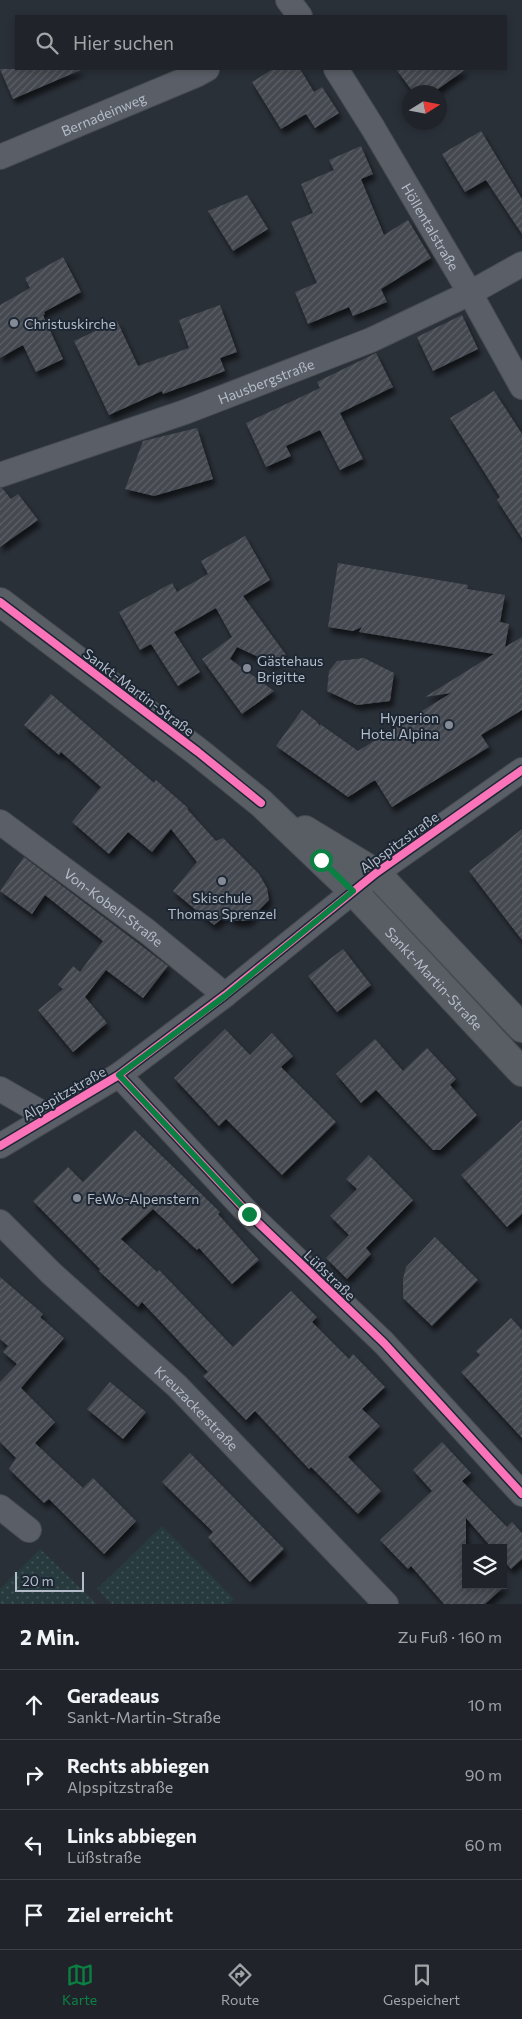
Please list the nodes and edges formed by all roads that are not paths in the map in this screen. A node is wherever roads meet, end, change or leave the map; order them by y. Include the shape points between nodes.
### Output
1 (205, 70) edge
2 (337, 70) edge
3 (0, 157) edge
4 (522, 264) edge
5 (470, 292) junction
6 (522, 387) edge
7 (0, 474) edge
8 (0, 602) edge
9 (522, 770) edge
10 (261, 803) junction
11 (0, 822) edge
12 (376, 873) junction
13 (353, 891) junction
14 (225, 996) junction
15 (522, 1028) edge
16 (522, 1072) edge
17 (119, 1075) junction
18 (0, 1089) edge
19 (47, 1116) junction
20 (0, 1146) edge
21 (0, 1222) edge
22 (522, 1494) edge
23 (0, 1507) edge
24 (29, 1530) dead end
25 (386, 1604) edge

1 - 3 street, Bernadeinweg
2 - 5 street, Höllentalstraße
4 - 5 street, Hausbergstraße
5 - 6 street, Höllentalstraße
5 - 7 street, Hausbergstraße via 371,340 185,412
8 - 10 main road, Sankt-Martin-Straße
9 - 12 street, Alpspitzstraße
10 - 12 main road, Sankt-Martin-Straße
10 - 13 main road, Sankt-Martin-Straße
11 - 14 street, Von-Kobell-Straße via 148,932
12 - 13 street, Alpspitzstraße
12 - 15 main road, Sankt-Martin-Straße
13 - 14 street, Alpspitzstraße
13 - 16 main road, Sankt-Martin-Straße
14 - 17 street, Alpspitzstraße
17 - 19 street, Alpspitzstraße
17 - 22 street, Lüßstraße via 249,1214 384,1343
18 - 19 street
19 - 20 street, Alpspitzstraße
21 - 25 street, Kreuzackerstraße via 51,1273 177,1386
23 - 24 street

